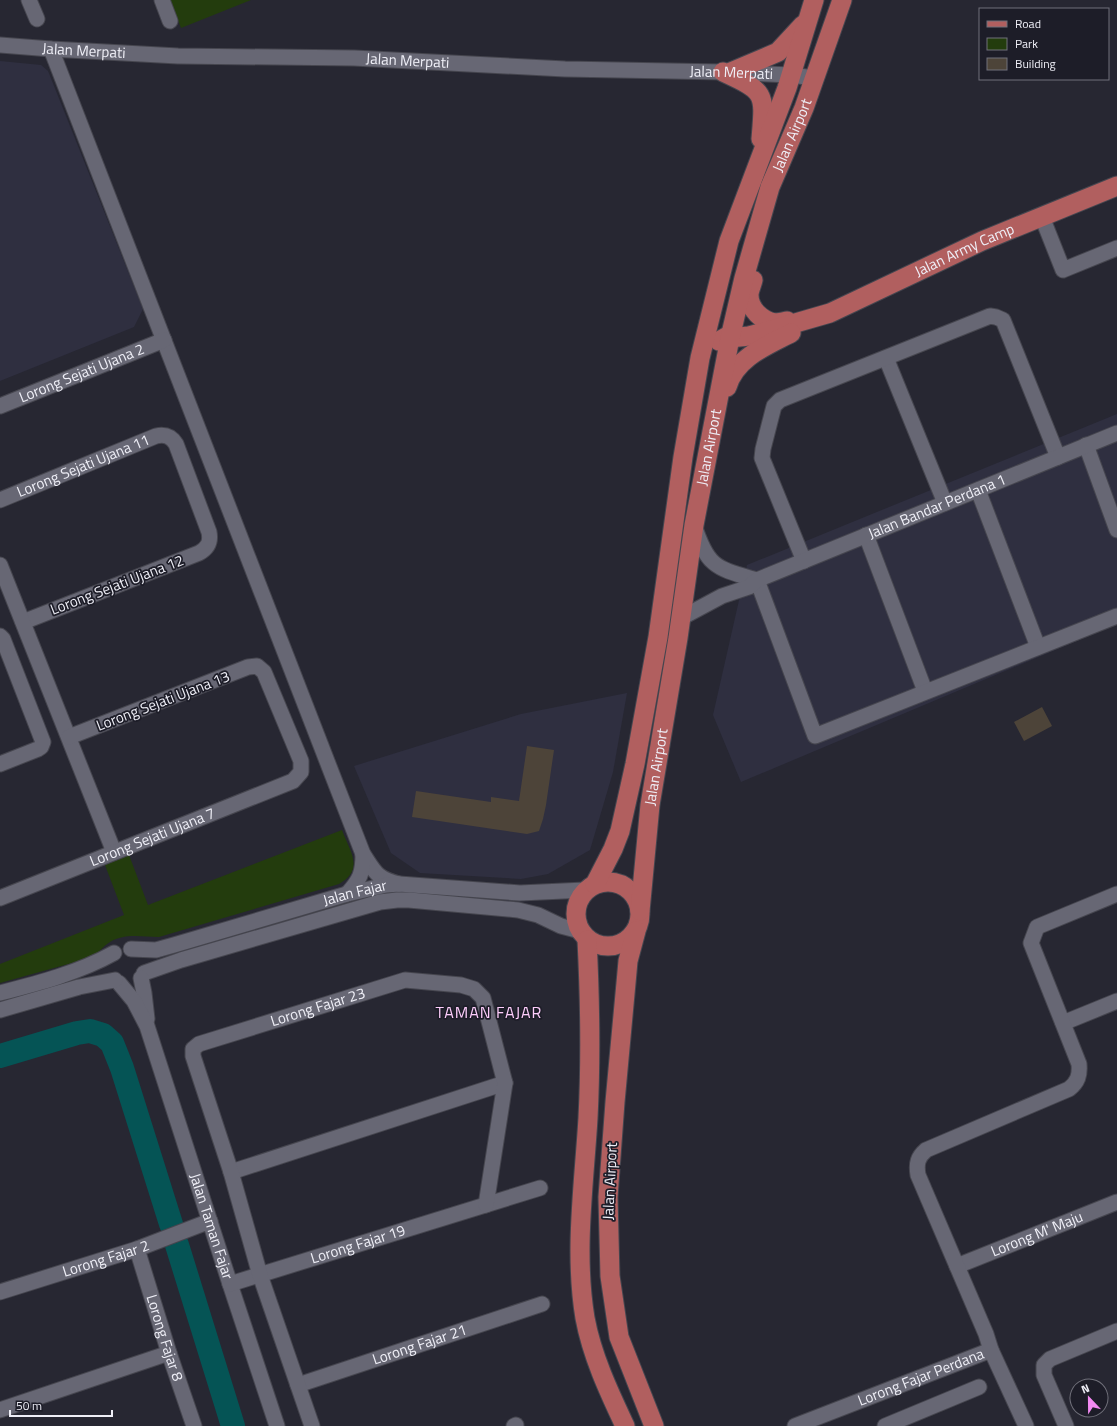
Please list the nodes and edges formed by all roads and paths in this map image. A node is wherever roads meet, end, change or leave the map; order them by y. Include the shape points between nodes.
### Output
1 (29, 0) edge
2 (162, 0) edge
3 (814, 0) edge
4 (842, 0) edge
5 (37, 19) dead end
6 (808, 19) junction
7 (170, 21) dead end
8 (0, 45) edge
9 (51, 49) junction
10 (727, 72) junction
11 (791, 74) junction
12 (814, 78) junction
13 (760, 160) junction
14 (779, 168) junction
15 (1117, 186) edge
16 (1042, 217) junction
17 (1117, 248) edge
18 (822, 315) junction
19 (730, 338) junction
20 (164, 340) junction
21 (886, 358) junction
22 (0, 406) edge
23 (1117, 433) edge
24 (1086, 445) junction
25 (708, 456) junction
26 (1058, 457) junction
27 (978, 490) junction
28 (0, 500) edge
29 (945, 503) junction
30 (694, 524) junction
31 (1117, 530) edge
32 (866, 536) junction
33 (208, 544) joint
34 (804, 561) junction
35 (0, 565) edge
36 (667, 571) junction
37 (757, 580) junction
38 (1117, 616) edge
39 (681, 618) junction
40 (23, 622) junction
41 (0, 636) edge
42 (1038, 647) junction
43 (925, 691) junction
44 (69, 737) junction
45 (0, 764) edge
46 (301, 772) joint
47 (114, 852) junction
48 (363, 854) junction
49 (399, 884) junction
50 (590, 887) junction
51 (347, 894) junction
52 (1117, 894) edge
53 (0, 898) edge
54 (640, 911) junction
55 (636, 931) junction
56 (583, 935) junction
57 (131, 949) junction
58 (114, 953) junction
59 (142, 975) junction
60 (117, 981) junction
61 (0, 993) edge
62 (1117, 1001) edge
63 (0, 1010) edge
64 (1063, 1023) junction
65 (147, 1026) junction
66 (505, 1083) junction
67 (231, 1172) junction
68 (540, 1188) dead end
69 (1117, 1202) edge
70 (486, 1205) junction
71 (210, 1221) junction
72 (137, 1249) junction
73 (957, 1266) junction
74 (260, 1275) junction
75 (230, 1284) junction
76 (0, 1292) edge
77 (542, 1304) dead end
78 (1117, 1332) edge
79 (991, 1350) junction
80 (169, 1353) junction
81 (298, 1385) junction
82 (979, 1387) dead end
83 (0, 1410) edge
84 (815, 1422) edge
85 (194, 1426) edge
86 (277, 1426) edge
87 (312, 1426) edge
88 (625, 1426) edge
89 (654, 1426) edge
90 (795, 1426) edge
91 (885, 1426) edge
92 (1026, 1426) edge
93 (1066, 1426) edge

1 - 5 street
2 - 7 street
3 - 6 main road, Jalan Airport
4 - 12 main road, Jalan Airport
6 - 10 main road via 778,52
6 - 11 main road, Jalan Airport
8 - 9 street, Jalan Merpati
9 - 10 street, Jalan Merpati via 178,56 354,58 565,69
9 - 20 street
10 - 11 street, Jalan Merpati
10 - 13 main road via 751,84 763,100
11 - 12 street, Jalan Merpati
11 - 13 main road, Jalan Airport
12 - 14 main road, Jalan Airport
13 - 36 main road, Jalan Airport via 729,241 700,358
14 - 18 main road via 749,295 752,307 762,318 776,323
14 - 19 main road, Jalan Airport via 770,187
15 - 16 main road, Jalan Army Camp
16 - 17 street via 1063,270
16 - 18 main road, Jalan Army Camp via 982,241
18 - 19 main road via 764,332
18 - 25 main road via 738,365 727,385 717,441
19 - 25 main road, Jalan Airport
19 - 36 main road via 719,341 712,349 687,511
20 - 22 street, Lorong Sejati Ujana 2
20 - 48 street
21 - 26 street via 990,316 1004,320
21 - 29 street
21 - 34 street via 780,400 774,406 762,458
23 - 24 street, Jalan Bandar Perdana 1
24 - 26 street, Jalan Bandar Perdana 1
24 - 31 street
25 - 30 main road, Jalan Airport
26 - 27 street, Jalan Bandar Perdana 1
27 - 29 street, Jalan Bandar Perdana 1
27 - 42 street
28 - 33 street, Lorong Sejati Ujana 11 via 156,436 167,436 176,444 209,532
29 - 32 street, Jalan Bandar Perdana 1
30 - 37 street via 700,542 712,561 719,567
30 - 39 main road, Jalan Airport
32 - 34 street, Jalan Bandar Perdana 1
32 - 43 street
33 - 40 street, Lorong Sejati Ujana 12 via 205,550 199,553
34 - 37 street, Jalan Bandar Perdana 1
35 - 40 street
36 - 50 main road, Jalan Airport via 646,708 621,824 613,849
37 - 39 street, Jalan Bandar Perdana 1 via 749,587 722,596
37 - 43 street via 815,736
38 - 42 street
39 - 54 main road, Jalan Airport via 650,805
40 - 44 street
41 - 45 street via 43,738 38,748
42 - 43 street
44 - 46 street, Lorong Sejati Ujana 13 via 248,667 257,666 264,672 301,761
44 - 47 street
46 - 47 street, Lorong Sejati Ujana 7 via 293,781
47 - 53 street, Lorong Sejati Ujana 7
48 - 49 street via 377,875
48 - 51 street via 361,875
49 - 50 street, Jalan Fajar via 520,892
49 - 51 street, Jalan Fajar
50 - 54 main road via 602,882 624,886 635,896
50 - 56 main road via 579,899 575,910 576,921
51 - 57 street, Jalan Fajar via 156,950
52 - 64 street via 1037,927 1031,943
54 - 55 main road
55 - 56 main road via 619,945 608,947 597,945
55 - 89 main road, Jalan Airport via 628,961 615,1102 608,1197 610,1276 619,1337
56 - 59 street, Jalan Fajar via 538,914 518,910 397,900 181,960
56 - 88 main road, Jalan Airport via 590,979 590,1074 580,1216 582,1286 585,1319 601,1373
57 - 58 street via 125,948
57 - 59 street via 137,951 144,961
58 - 60 street via 109,964 111,975
58 - 61 street via 70,974
59 - 60 street via 131,984
59 - 65 street
60 - 63 street via 79,987
60 - 65 street via 134,1001
62 - 64 street
64 - 73 street via 1079,1064 1075,1084 1069,1089 926,1150 918,1159 918,1175
65 - 71 street, Jalan Taman Fajar
66 - 67 street
66 - 67 street, Lorong Fajar 23 via 483,998 474,989 461,985 405,980 199,1044 193,1049 193,1056
66 - 70 street
67 - 74 street
68 - 70 street, Lorong Fajar 19
69 - 73 street, Lorong M' Maju
70 - 74 street, Lorong Fajar 19
71 - 72 street, Lorong Fajar 2
71 - 75 street, Jalan Taman Fajar
72 - 76 street, Lorong Fajar 2
72 - 80 street, Lorong Fajar 8
73 - 79 street
74 - 75 street, Lorong Fajar 19
74 - 81 street
75 - 86 street, Jalan Taman Fajar
77 - 81 street, Lorong Fajar 21
78 - 93 street via 1050,1359 1044,1365 1044,1375
79 - 84 street, Lorong Fajar Perdana
79 - 92 street, Lorong Fajar Perdana
80 - 83 street
80 - 85 street, Lorong Fajar 8
81 - 87 street
82 - 91 street
84 - 90 street, Lorong Fajar Perdana

